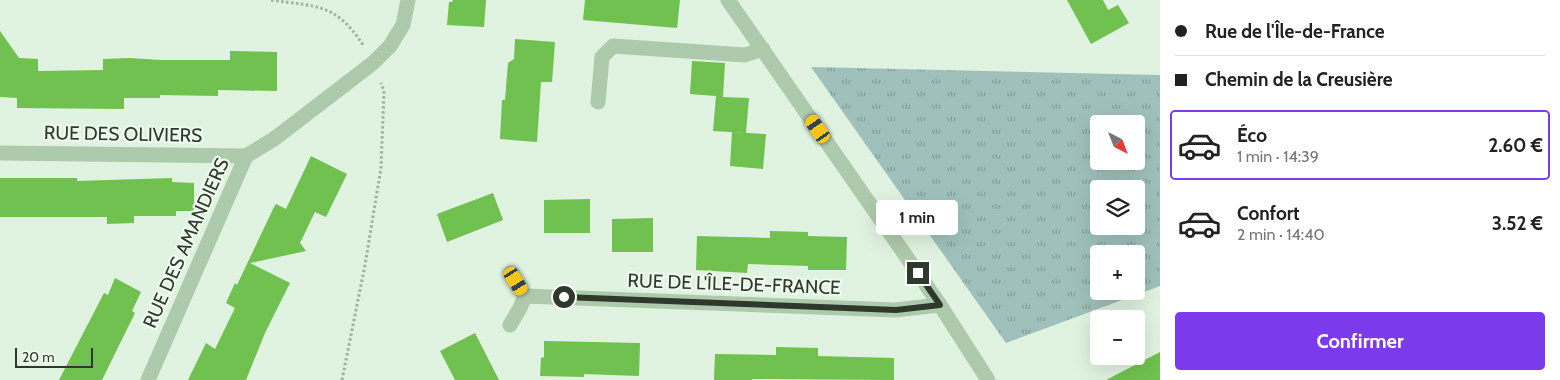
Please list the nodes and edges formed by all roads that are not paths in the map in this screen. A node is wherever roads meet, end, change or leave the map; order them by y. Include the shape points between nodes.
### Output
1 (408, 0) edge
2 (728, 0) edge
3 (763, 49) junction
4 (598, 102) dead end
5 (0, 153) edge
6 (246, 156) junction
7 (511, 273) dead end
8 (525, 296) junction
9 (940, 305) junction
10 (510, 325) dead end
11 (148, 380) edge
12 (988, 380) edge

1 - 6 street, RUE DES AMANDIERS via 403,25 390,46 373,63 274,139
2 - 3 street
3 - 4 street via 745,55 613,46 602,57
3 - 9 street
5 - 6 street, RUE DES OLIVIERS
6 - 11 street, RUE DES AMANDIERS
7 - 8 street
8 - 9 street, RUE DE L'ÎLE-DE-FRANCE via 896,310
8 - 10 street
9 - 12 street

